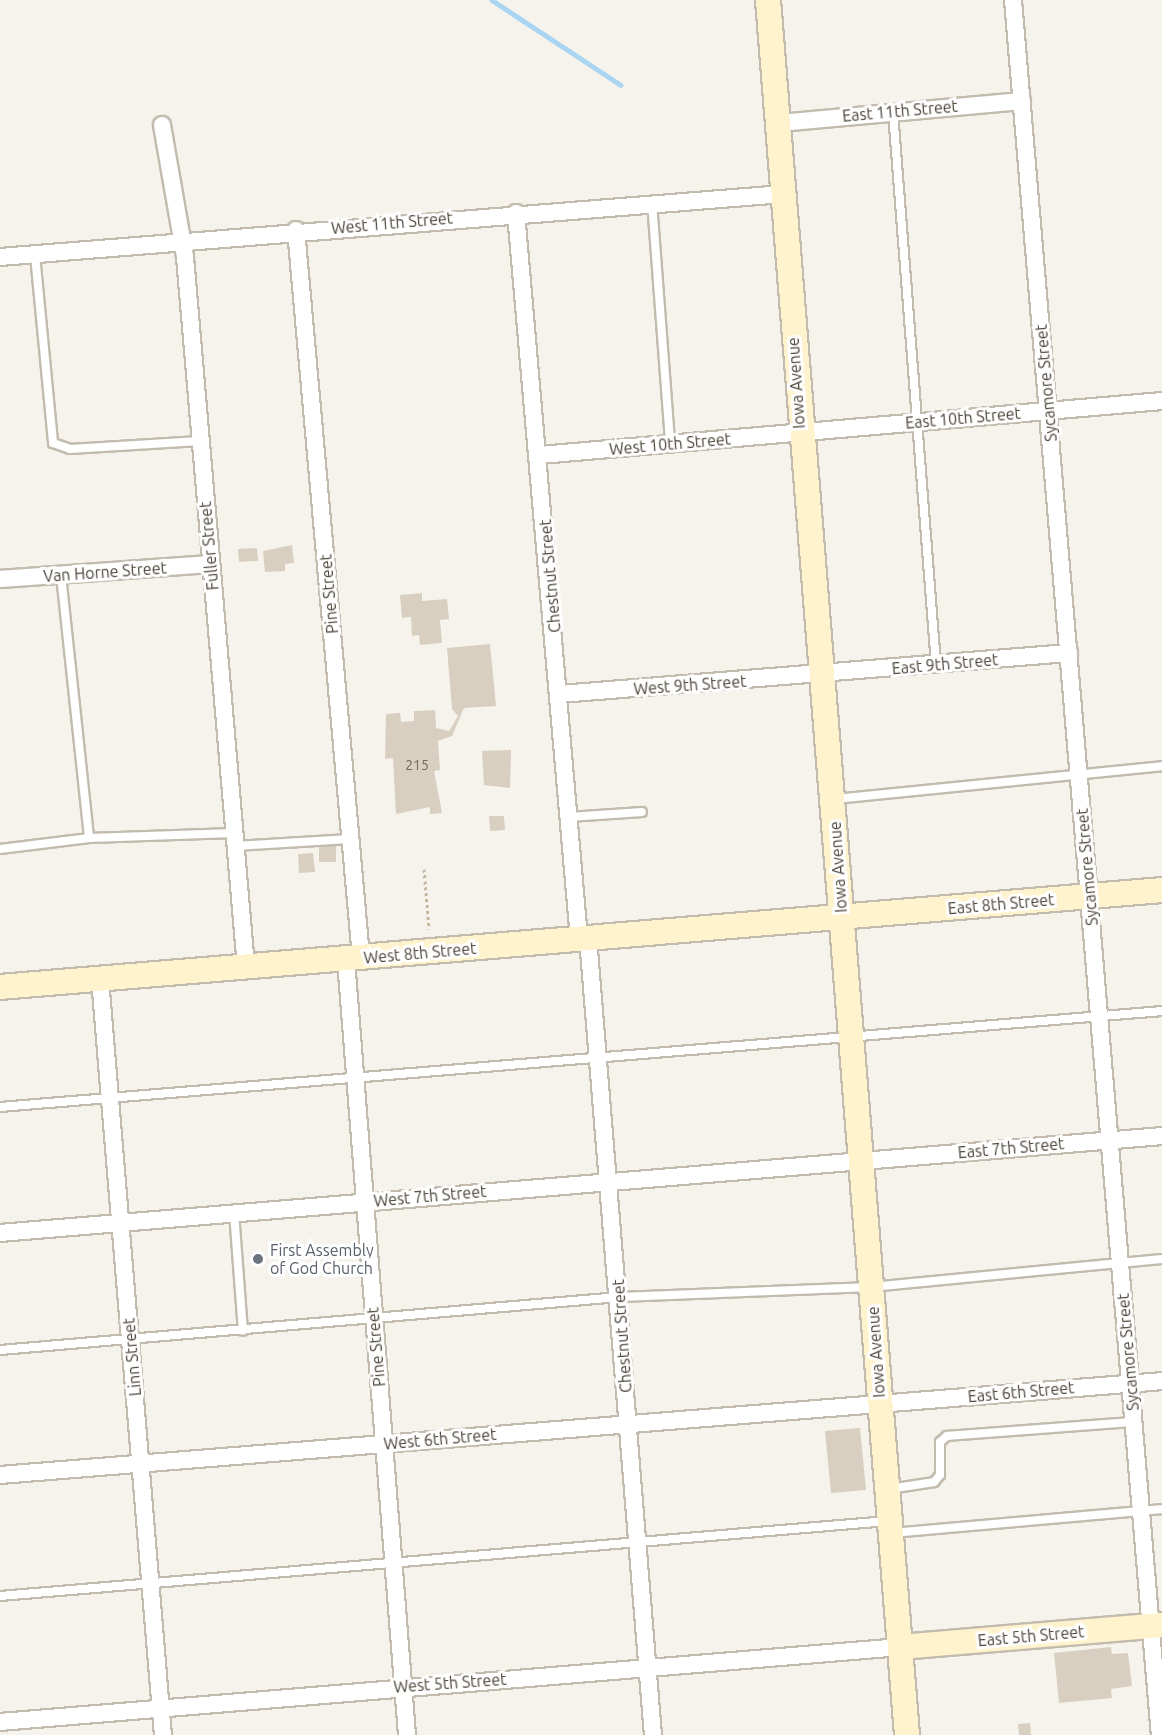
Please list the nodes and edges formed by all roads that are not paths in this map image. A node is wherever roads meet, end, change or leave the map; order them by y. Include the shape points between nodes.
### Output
1 (768, 0) edge
2 (1013, 0) edge
3 (1022, 101) junction
4 (893, 112) junction
5 (779, 123) junction
6 (162, 125) dead end
7 (783, 194) junction
8 (652, 201) junction
9 (516, 213) junction
10 (297, 230) junction
11 (182, 241) junction
12 (35, 255) junction
13 (0, 257) edge
14 (1162, 401) edge
15 (1049, 411) junction
16 (918, 422) junction
17 (800, 433) junction
18 (200, 441) junction
19 (670, 443) junction
20 (540, 454) junction
21 (209, 564) junction
22 (61, 575) junction
23 (0, 579) edge
24 (1069, 653) junction
25 (936, 665) junction
26 (820, 676) junction
27 (560, 694) junction
28 (1162, 766) edge
29 (1079, 778) junction
30 (834, 799) junction
31 (642, 812) dead end
32 (568, 817) junction
33 (89, 838) junction
34 (350, 839) junction
35 (234, 840) junction
36 (0, 849) edge
37 (1162, 890) edge
38 (1091, 897) junction
39 (841, 918) junction
40 (583, 939) junction
41 (353, 959) junction
42 (246, 968) junction
43 (100, 979) junction
44 (0, 987) edge
45 (1162, 1011) edge
46 (1098, 1016) junction
47 (851, 1039) junction
48 (599, 1055) junction
49 (354, 1075) junction
50 (112, 1099) junction
51 (0, 1107) edge
52 (1162, 1136) edge
53 (1110, 1140) junction
54 (861, 1161) junction
55 (609, 1182) junction
56 (364, 1202) junction
57 (234, 1212) junction
58 (122, 1222) junction
59 (0, 1233) edge
60 (1162, 1259) edge
61 (1121, 1264) junction
62 (871, 1287) junction
63 (620, 1297) junction
64 (374, 1320) junction
65 (243, 1331) junction
66 (130, 1341) junction
67 (0, 1350) edge
68 (1162, 1381) edge
69 (1130, 1383) junction
70 (880, 1404) junction
71 (1134, 1422) junction
72 (628, 1423) junction
73 (384, 1444) junction
74 (141, 1465) junction
75 (0, 1475) edge
76 (888, 1489) junction
77 (1162, 1509) edge
78 (1143, 1511) junction
79 (892, 1527) junction
80 (639, 1542) junction
81 (395, 1563) junction
82 (152, 1583) junction
83 (0, 1596) edge
84 (1156, 1626) edge
85 (900, 1647) junction
86 (648, 1667) junction
87 (404, 1686) junction
88 (161, 1707) junction
89 (0, 1722) edge
90 (163, 1735) edge
91 (407, 1735) edge
92 (653, 1735) edge
93 (907, 1735) edge
94 (1160, 1735) edge

1 - 5 street, Iowa Avenue
2 - 3 street, Sycamore Street
3 - 4 street, East 11th Street
3 - 15 street, Sycamore Street
4 - 5 street, East 11th Street
4 - 16 lane
5 - 7 street, Iowa Avenue
6 - 11 street, Fuller Street
7 - 8 street, West 11th Street
7 - 17 street, Iowa Avenue
8 - 9 street, West 11th Street
8 - 19 lane
9 - 10 street, West 11th Street
9 - 20 street, Chestnut Street
10 - 11 street, West 11th Street
10 - 34 street, Pine Street
11 - 12 street, West 11th Street
11 - 18 street, Fuller Street
12 - 13 street, West 11th Street
12 - 18 lane via 53,443 70,449
14 - 15 street, East 10th Street
15 - 16 street, East 10th Street
15 - 24 street, Sycamore Street
16 - 17 street, East 10th Street
16 - 25 lane
17 - 19 street, West 10th Street
17 - 26 street, Iowa Avenue
18 - 21 street, Fuller Street
19 - 20 street, West 10th Street
20 - 27 street, Chestnut Street
21 - 22 street, Van Horne Street
21 - 35 street, Fuller Street
22 - 23 street, Van Horne Street
22 - 33 lane
24 - 25 street, East 9th Street
24 - 29 street, Sycamore Street
25 - 26 street, East 9th Street
26 - 27 street, West 9th Street
26 - 30 street, Iowa Avenue
27 - 32 street, Chestnut Street
28 - 29 lane
29 - 30 lane
29 - 38 street, Sycamore Street
30 - 39 street, Iowa Avenue
31 - 32 lane
32 - 40 street, Chestnut Street
33 - 35 lane
33 - 36 lane
34 - 35 lane
34 - 41 street, Pine Street
35 - 42 street, Fuller Street
37 - 38 street, East 8th Street
38 - 39 street, East 8th Street
38 - 46 street, Sycamore Street
39 - 40 street, West 8th Street
39 - 47 street, Iowa Avenue
40 - 41 street, West 8th Street
40 - 48 street, Chestnut Street
41 - 42 street, West 8th Street
41 - 49 street, Pine Street
42 - 43 street, West 8th Street
43 - 44 street, West 8th Street
43 - 50 street, Linn Street
45 - 46 lane
46 - 47 lane
46 - 53 street, Sycamore Street
47 - 48 lane
47 - 54 street, Iowa Avenue
48 - 49 lane
48 - 55 street, Chestnut Street
49 - 50 lane
49 - 56 street, Pine Street
50 - 51 lane
50 - 58 street, Linn Street
52 - 53 street, East 7th Street
53 - 54 street, East 7th Street
53 - 61 street, Sycamore Street
54 - 55 street, West 7th Street
54 - 62 street, Iowa Avenue
55 - 56 street, West 7th Street
55 - 63 street, Chestnut Street
56 - 57 street, West 7th Street
56 - 64 street, Pine Street
57 - 58 street, West 7th Street
57 - 65 lane
58 - 59 street, West 7th Street
58 - 66 street, Linn Street
60 - 61 lane
61 - 62 lane
61 - 69 street, Sycamore Street
62 - 63 lane
62 - 70 street, Iowa Avenue
63 - 64 lane
63 - 72 street, Chestnut Street
64 - 65 lane
64 - 73 street, Pine Street
65 - 66 lane
66 - 67 lane
66 - 74 street, Linn Street
68 - 69 street, East 6th Street
69 - 70 street, East 6th Street
69 - 71 street, Sycamore Street
70 - 72 street, West 6th Street
70 - 76 street, Iowa Avenue
71 - 76 lane via 947,1436 939,1442 940,1475 934,1482
71 - 78 street, Sycamore Street
72 - 73 street, West 6th Street
72 - 80 street, Chestnut Street
73 - 74 street, West 6th Street
73 - 81 street, Pine Street
74 - 75 street, West 6th Street
74 - 82 street, Linn Street
76 - 79 street, Iowa Avenue
77 - 78 lane
78 - 79 lane
78 - 84 street, Sycamore Street
79 - 80 lane
79 - 85 street, Iowa Avenue
80 - 81 lane
80 - 86 street, Chestnut Street
81 - 82 lane
81 - 87 street, Pine Street
82 - 83 lane
82 - 88 street, Linn Street
84 - 85 street, East 5th Street
84 - 94 street, Sycamore Street
85 - 86 street, West 5th Street
85 - 93 street, Iowa Avenue
86 - 87 street, West 5th Street
86 - 92 street, Chestnut Street
87 - 88 street, West 5th Street
87 - 91 street, Pine Street
88 - 89 street, West 5th Street
88 - 90 street, Linn Street

